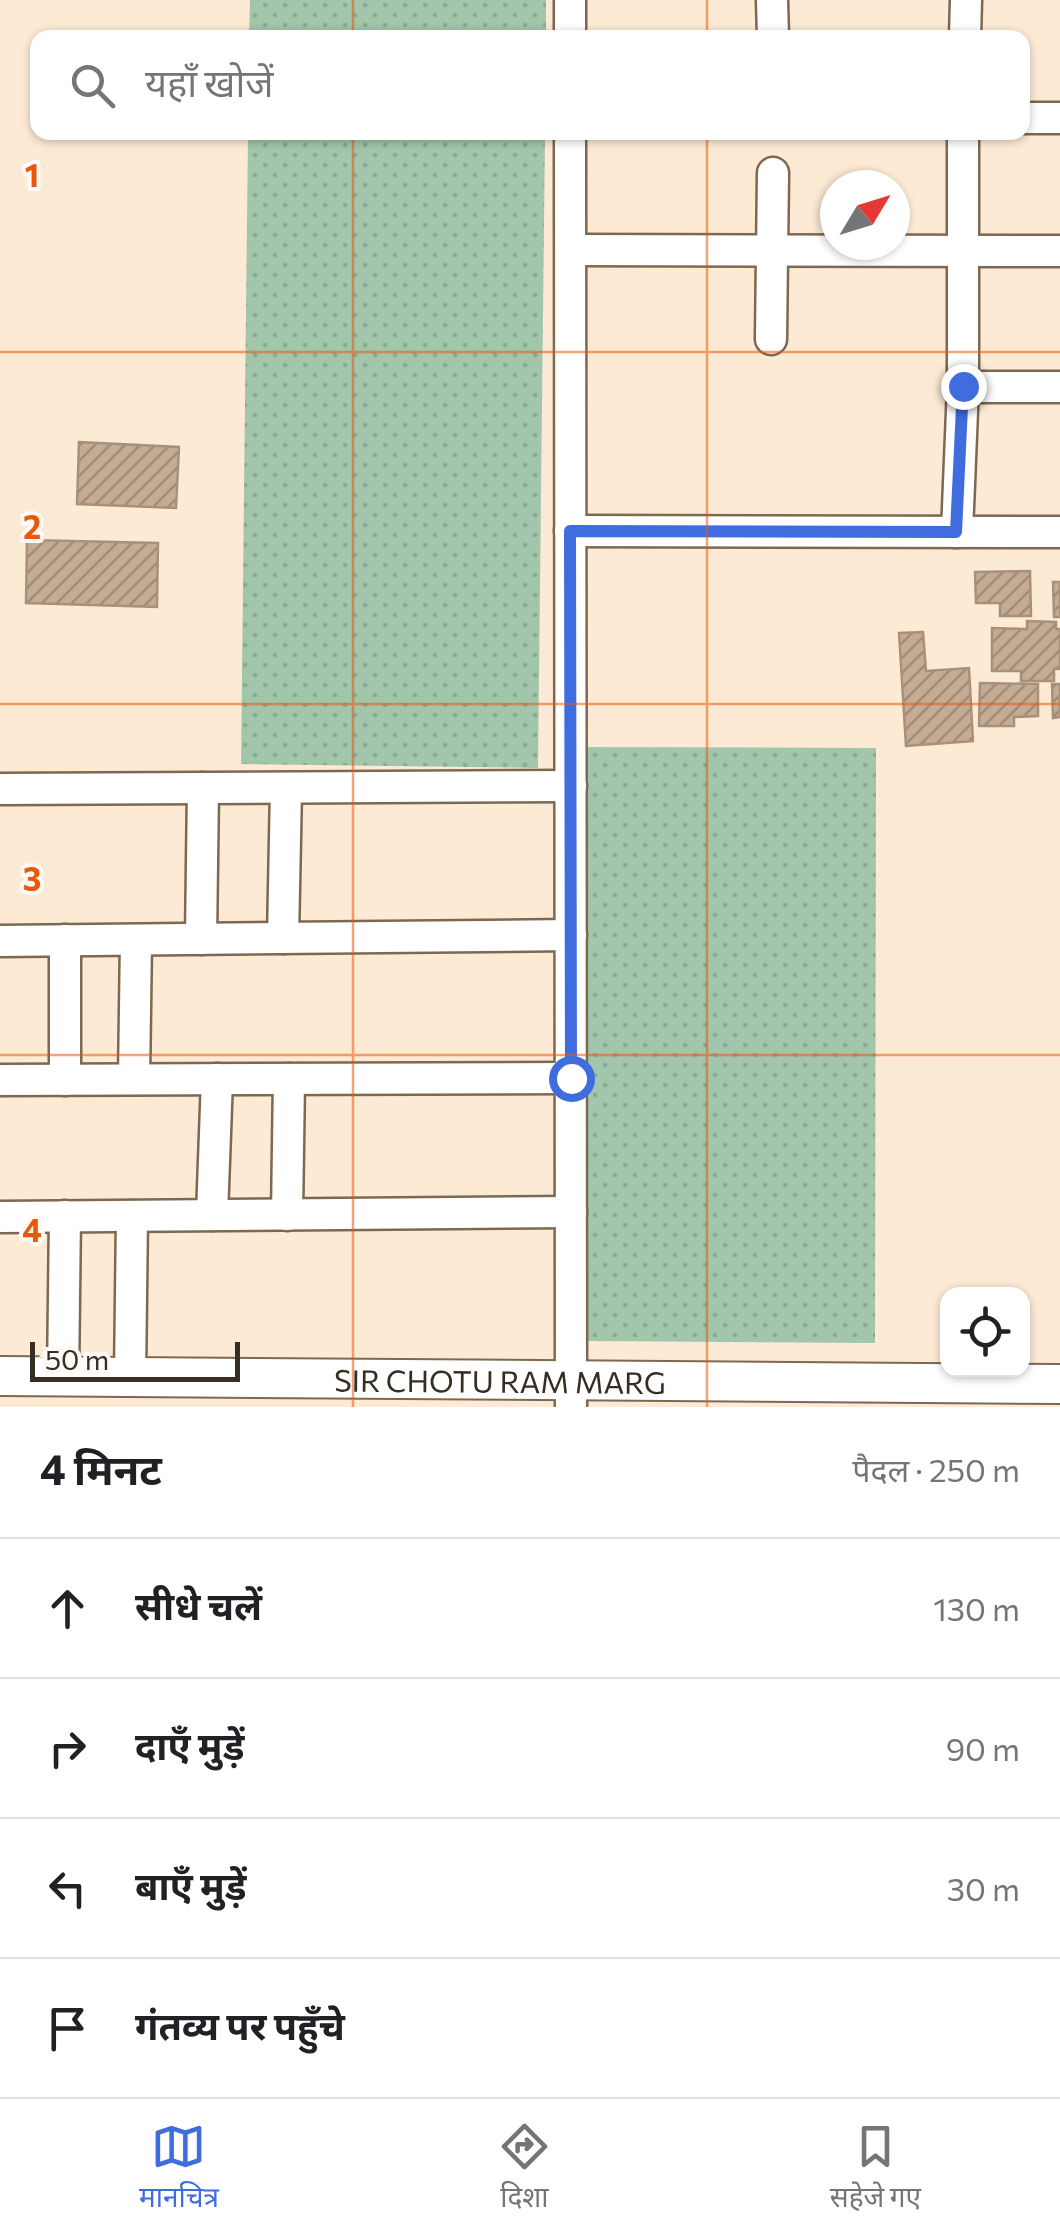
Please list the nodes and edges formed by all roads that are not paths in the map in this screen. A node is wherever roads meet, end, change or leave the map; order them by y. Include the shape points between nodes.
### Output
1 (570, 0) edge
2 (772, 0) edge
3 (966, 0) edge
4 (570, 30) edge
5 (772, 30) edge
6 (965, 30) edge
7 (1030, 118) edge
8 (1060, 118) edge
9 (570, 140) edge
10 (964, 140) edge
11 (773, 174) dead end
12 (571, 250) junction
13 (772, 250) junction
14 (962, 250) junction
15 (1060, 251) edge
16 (771, 338) dead end
17 (963, 386) junction
18 (1060, 387) edge
19 (570, 531) junction
20 (956, 532) junction
21 (1060, 532) edge
22 (571, 786) junction
23 (202, 788) junction
24 (286, 788) junction
25 (0, 789) edge
26 (571, 936) junction
27 (283, 938) junction
28 (201, 939) junction
29 (65, 940) junction
30 (136, 940) junction
31 (0, 941) edge
32 (571, 1078) junction
33 (134, 1079) junction
34 (217, 1079) junction
35 (289, 1079) junction
36 (0, 1080) edge
37 (65, 1080) junction
38 (571, 1212) junction
39 (287, 1214) junction
40 (212, 1215) junction
41 (65, 1216) junction
42 (132, 1216) junction
43 (0, 1217) edge
44 (0, 1376) edge
45 (63, 1377) junction
46 (130, 1377) junction
47 (1060, 1384) edge
48 (571, 1394) edge
49 (906, 1395) edge

1 - 4 street
2 - 5 street
3 - 6 street
7 - 8 street
9 - 12 street
10 - 14 street
11 - 13 street
12 - 13 street
12 - 19 street
13 - 14 street
13 - 16 street
14 - 15 street
14 - 17 street
17 - 18 street
17 - 20 street
19 - 20 street
19 - 22 street
20 - 21 street
22 - 24 street
22 - 26 street
23 - 24 street
23 - 25 street
23 - 28 street
24 - 27 street
26 - 27 street
26 - 32 street
27 - 28 street
28 - 30 street
29 - 30 street
29 - 31 street
29 - 37 street
30 - 33 street
32 - 35 street
32 - 38 street
33 - 34 street
33 - 37 street
34 - 35 street
34 - 40 street
35 - 39 street
36 - 37 street
38 - 39 street
38 - 48 street
39 - 40 street
40 - 42 street
41 - 42 street
41 - 43 street
41 - 45 street
42 - 46 street
44 - 45 street, SIR CHOTU RAM MARG
45 - 46 street, SIR CHOTU RAM MARG
46 - 48 street, SIR CHOTU RAM MARG
47 - 49 street, SIR CHOTU RAM MARG
48 - 49 street, SIR CHOTU RAM MARG

